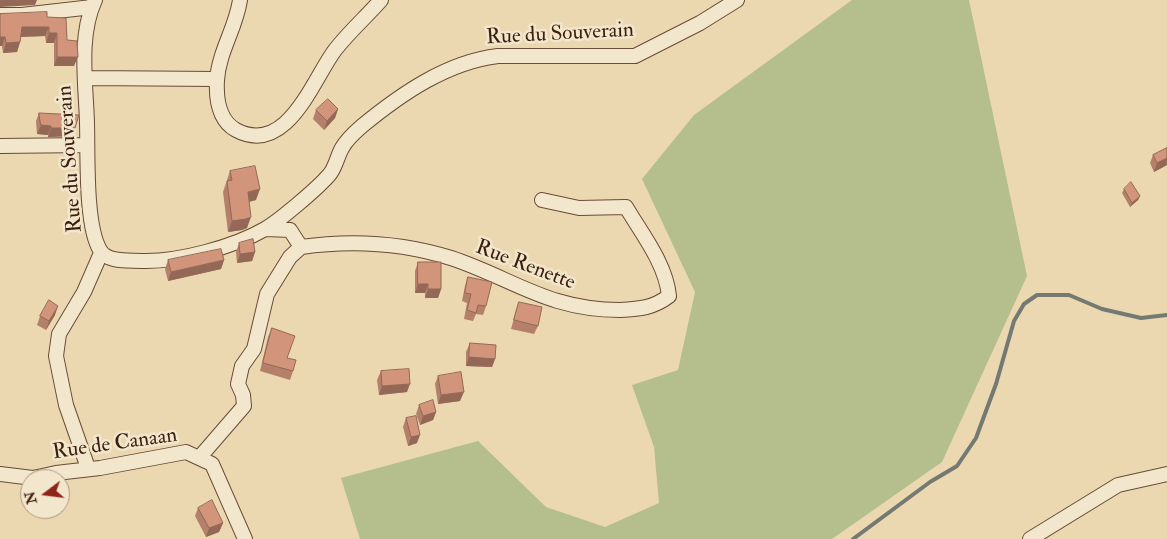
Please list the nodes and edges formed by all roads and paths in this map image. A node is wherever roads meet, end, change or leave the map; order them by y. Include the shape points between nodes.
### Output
1 (240, 0) edge
2 (381, 0) edge
3 (737, 0) edge
4 (93, 4) edge
5 (0, 14) edge
6 (86, 78) junction
7 (217, 79) junction
8 (87, 145) junction
9 (0, 146) edge
10 (542, 200) dead end
11 (266, 228) junction
12 (300, 247) junction
13 (101, 253) junction
14 (200, 458) junction
15 (88, 468) junction
16 (0, 474) edge
17 (1167, 474) edge
18 (245, 539) edge
19 (1030, 539) edge

1 - 7 street via 238,18 223,50
2 - 7 street via 333,52 311,93 300,106 268,133 243,133 225,120 218,106
3 - 11 street, Rue du Souverain via 635,56 498,56 477,58 450,68 404,95 361,127 343,146 330,174
4 - 5 street via 22,15
4 - 6 street, Rue du Souverain via 84,49
6 - 7 street
6 - 8 street, Rue du Souverain
8 - 9 street
8 - 13 street, Rue du Souverain via 92,218
10 - 12 street, Rue Renette via 579,208 626,207 660,264 669,296 655,306 596,310 558,303 451,258 406,248 359,242
11 - 12 street via 290,230
11 - 13 street, Rue du Souverain via 226,245 163,262 113,259
12 - 14 street via 267,294 254,349 242,366 238,384 244,406
13 - 15 street via 84,292 59,334 56,356 66,405
14 - 15 street, Rue de Canaan via 186,452
14 - 18 street, Rue de Canaan via 212,464 219,475
15 - 16 street, Rue de Canaan via 33,478
17 - 19 street via 1118,486

